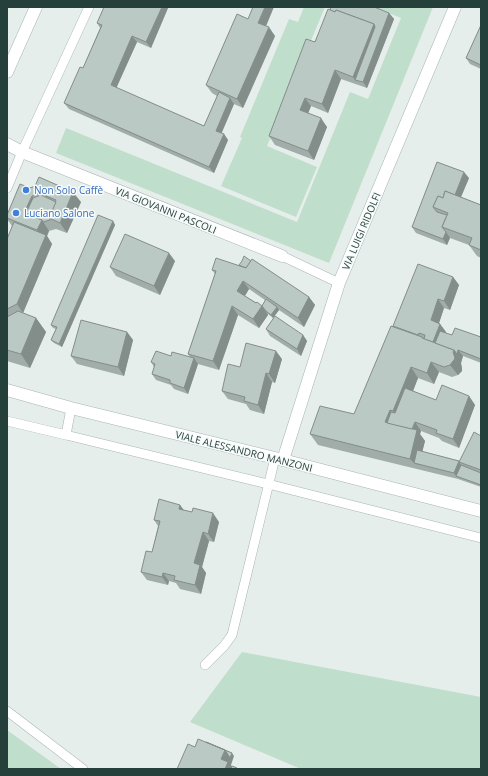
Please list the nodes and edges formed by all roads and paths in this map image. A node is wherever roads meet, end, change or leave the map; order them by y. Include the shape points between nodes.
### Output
1 (36, 7) edge
2 (89, 7) edge
3 (455, 7) edge
4 (7, 72) edge
5 (7, 144) edge
6 (22, 152) junction
7 (7, 188) edge
8 (282, 256) joint
9 (339, 283) junction
10 (7, 390) edge
11 (71, 408) junction
12 (7, 421) edge
13 (66, 435) junction
14 (279, 459) junction
15 (268, 485) junction
16 (481, 511) edge
17 (481, 538) edge
18 (205, 665) dead end
19 (7, 711) edge
20 (83, 769) edge

1 - 4 street
2 - 6 lane
3 - 9 street, VIA LUIGI RIDOLFI
5 - 6 street, VIA GIOVANNI PASCOLI
6 - 7 lane
6 - 8 street, VIA GIOVANNI PASCOLI
8 - 9 lane
9 - 14 street, VIA LUIGI RIDOLFI
10 - 11 street, VIALE ALESSANDRO MANZONI
11 - 13 lane
11 - 14 street, VIALE ALESSANDRO MANZONI
12 - 13 lane
13 - 15 lane
14 - 15 lane
14 - 16 street, VIALE ALESSANDRO MANZONI
15 - 17 lane
15 - 18 lane via 232,635
19 - 20 lane

